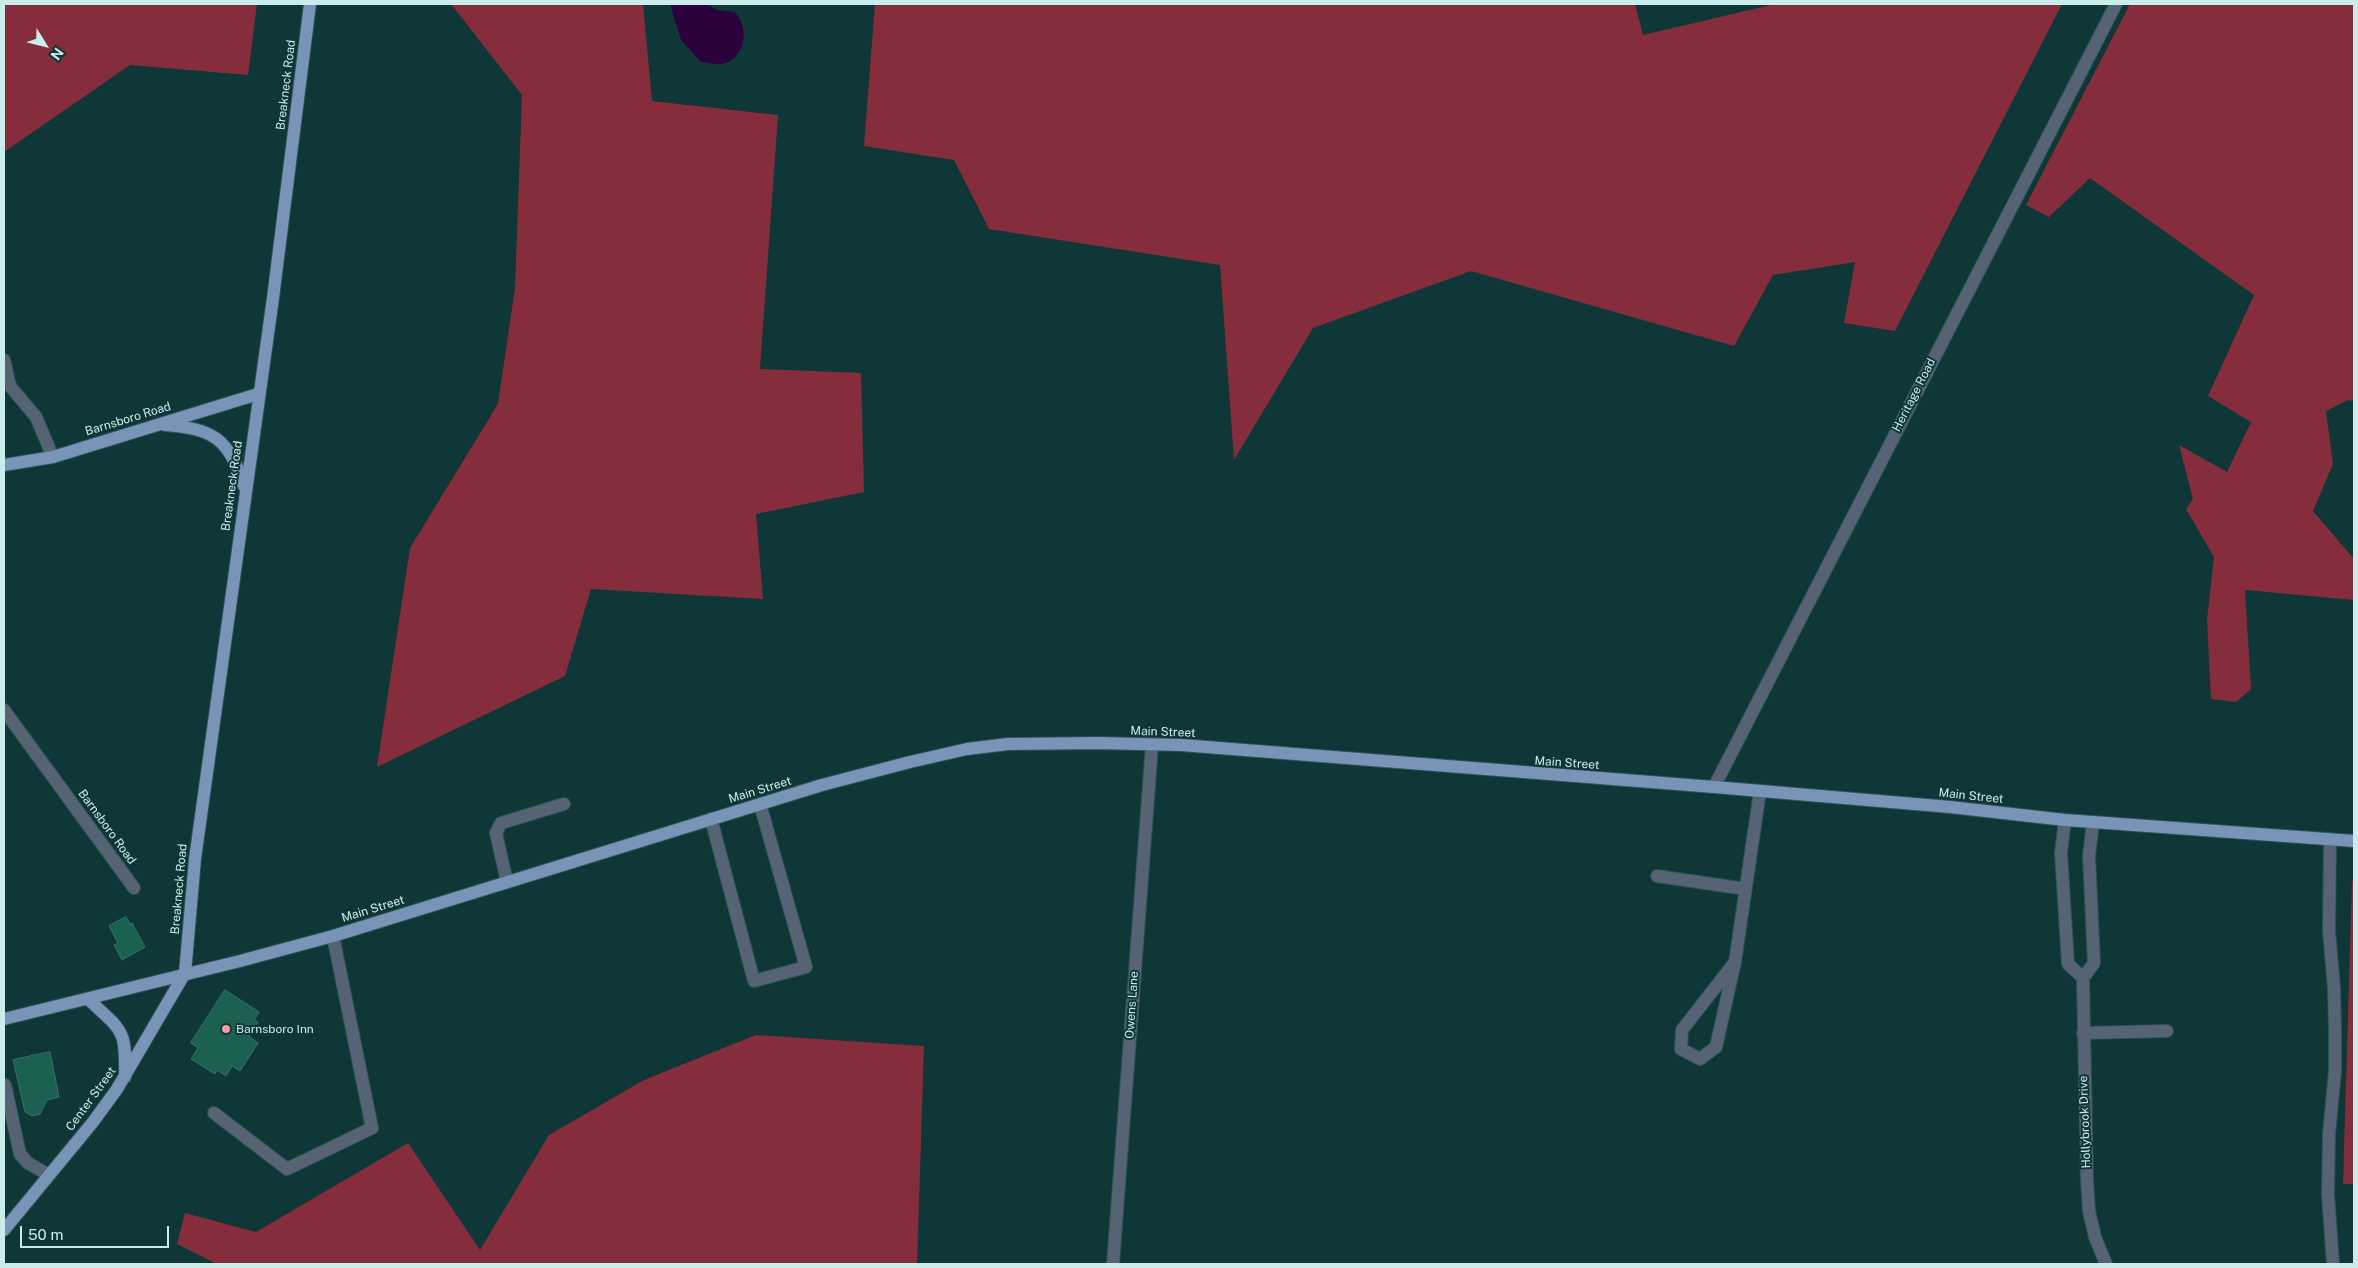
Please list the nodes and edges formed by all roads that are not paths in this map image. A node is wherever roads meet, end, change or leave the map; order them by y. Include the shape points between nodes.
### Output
1 (310, 4) edge
2 (2116, 4) edge
3 (4, 360) edge
4 (258, 394) junction
5 (158, 424) junction
6 (53, 457) junction
7 (4, 465) edge
8 (245, 491) junction
9 (4, 710) edge
10 (1152, 745) junction
11 (1714, 787) junction
12 (1760, 791) junction
13 (564, 804) dead end
14 (760, 804) junction
15 (711, 819) junction
16 (2065, 820) junction
17 (2093, 822) junction
18 (2330, 839) junction
19 (2354, 841) edge
20 (1657, 876) dead end
21 (507, 882) junction
22 (134, 888) dead end
23 (1746, 888) junction
24 (334, 936) junction
25 (1735, 962) junction
26 (185, 973) junction
27 (2083, 978) junction
28 (88, 999) junction
29 (4, 1019) edge
30 (2167, 1031) dead end
31 (2083, 1033) junction
32 (125, 1077) junction
33 (5, 1085) dead end
34 (214, 1113) dead end
35 (49, 1175) junction
36 (4, 1230) edge
37 (1113, 1264) edge
38 (2106, 1264) edge
39 (2333, 1264) edge

1 - 4 main road, Breakneck Road
2 - 11 street, Heritage Road
3 - 6 street via 10,386 36,417
4 - 5 main road, Barnsboro Road
4 - 8 main road, Breakneck Road
5 - 6 main road, Barnsboro Road
5 - 8 main road via 209,433 225,445 236,463
6 - 7 main road, Barnsboro Road
8 - 26 main road, Breakneck Road via 195,859
9 - 22 street, Barnsboro Road
10 - 11 main road, Main Street
10 - 14 main road, Main Street via 1045,743 967,749 867,772
10 - 37 street, Owens Lane
11 - 12 main road, Main Street
12 - 16 main road, Main Street
12 - 23 street
13 - 21 street via 501,822 496,833
14 - 15 main road, Main Street
14 - 15 street via 806,967 754,981
15 - 21 main road, Main Street
16 - 17 main road, Main Street
16 - 27 street via 2061,853 2068,964
17 - 18 main road, Main Street
17 - 27 street, Hollybrook Drive via 2089,856 2094,963
18 - 19 main road, Main Street
18 - 39 street via 2329,931 2336,1030 2328,1195
20 - 23 street
21 - 24 main road, Main Street
23 - 25 street
24 - 26 main road, Main Street via 240,962
24 - 34 street via 372,1128 287,1169
25 - 25 street via 1716,1047 1700,1059 1681,1050 1682,1030
26 - 28 main road, Main Street
26 - 32 main road, Center Street
27 - 31 street, Hollybrook Drive
28 - 29 main road, Main Street
28 - 32 main road via 118,1027 123,1036
30 - 31 street
31 - 38 street, Hollybrook Drive via 2089,1211
32 - 35 main road, Center Street
33 - 35 street via 20,1154 28,1163
35 - 36 main road, Center Street

